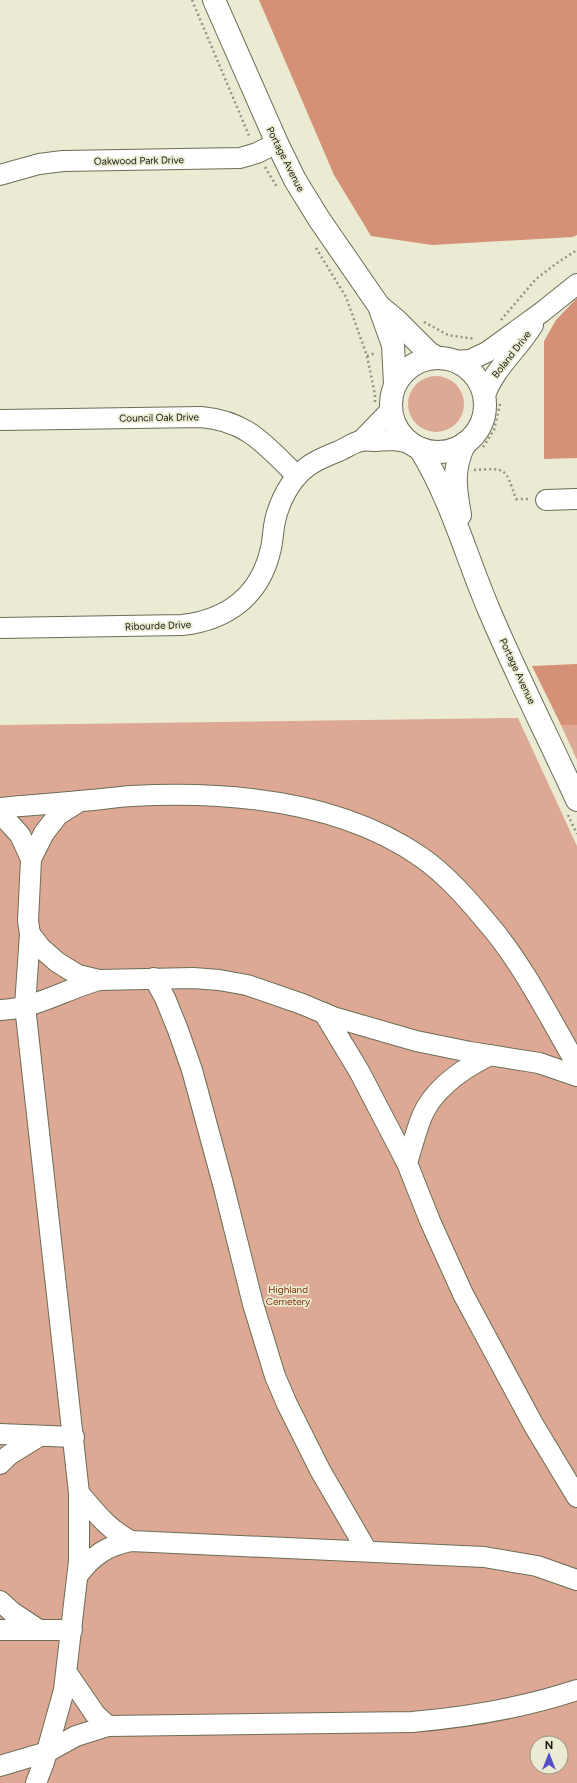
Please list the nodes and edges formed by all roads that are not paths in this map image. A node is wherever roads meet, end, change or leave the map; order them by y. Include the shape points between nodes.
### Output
1 (214, 0) edge
2 (277, 143) junction
3 (0, 175) edge
4 (577, 284) edge
5 (379, 306) junction
6 (542, 312) junction
7 (445, 360) junction
8 (395, 384) junction
9 (492, 398) junction
10 (391, 410) junction
11 (0, 420) edge
12 (361, 441) junction
13 (414, 446) junction
14 (471, 448) junction
15 (297, 476) junction
16 (546, 500) road end
17 (577, 500) edge
18 (464, 540) junction
19 (0, 628) edge
20 (577, 800) edge
21 (80, 802) junction
22 (0, 808) edge
23 (0, 813) edge
24 (31, 859) junction
25 (30, 934) junction
26 (154, 978) junction
27 (99, 980) junction
28 (25, 1006) junction
29 (0, 1010) edge
30 (324, 1013) junction
31 (490, 1055) junction
32 (577, 1065) edge
33 (577, 1076) edge
34 (407, 1163) junction
35 (0, 1434) edge
36 (38, 1437) junction
37 (74, 1437) junction
38 (0, 1464) edge
39 (80, 1493) junction
40 (577, 1497) edge
41 (131, 1541) junction
42 (367, 1551) junction
43 (78, 1575) junction
44 (577, 1580) edge
45 (0, 1601) edge
46 (0, 1630) edge
47 (39, 1630) junction
48 (72, 1630) junction
49 (67, 1673) junction
50 (577, 1690) edge
51 (108, 1726) junction
52 (47, 1752) junction
53 (0, 1766) edge
54 (36, 1783) edge

1 - 2 main road, Portage Avenue
2 - 3 street, Oakwood Park Drive via 240,158 63,161
2 - 5 main road, Portage Avenue via 319,219
4 - 6 street, Boland Drive
5 - 7 main road, Portage Avenue via 429,353
5 - 8 main road, Portage Avenue via 393,345
6 - 7 street, Boland Drive via 487,352 470,360
6 - 9 street, Boland Drive via 489,383
7 - 8 main road via 425,360 413,365
7 - 9 main road via 464,367
8 - 10 main road via 390,401
9 - 14 main road via 484,410
10 - 12 street, Ribourde Drive
10 - 13 main road via 400,431
11 - 15 street, Council Oak Drive via 216,418 238,425 256,437
12 - 13 street, Ribourde Drive via 393,439
12 - 15 street, Ribourde Drive via 314,462
13 - 14 main road via 435,452
13 - 18 main road, Portage Avenue via 429,464
14 - 18 main road, Portage Avenue via 458,458 455,474
15 - 19 street, Ribourde Drive via 280,505 270,553 259,580 236,606 215,618 182,625
16 - 17 street
18 - 20 main road, Portage Avenue via 489,609
21 - 22 street
21 - 24 street via 58,815 44,833
21 - 32 street via 130,796 169,795 249,798 325,813 401,845 433,867 490,926 512,954
23 - 24 street via 20,835
24 - 25 street via 28,921
25 - 27 street via 57,962 78,975
25 - 28 street
26 - 27 street
26 - 30 street via 194,978 247,985
26 - 42 street via 165,998 192,1070 253,1304 276,1376 320,1470
27 - 28 street
28 - 29 street
28 - 37 street
30 - 31 street via 416,1041
30 - 34 street via 359,1071
31 - 33 street via 539,1063
31 - 34 street via 472,1064 432,1100 423,1115
34 - 40 street via 463,1294 533,1424
35 - 36 street
36 - 37 street
36 - 38 street via 9,1455
37 - 39 street
39 - 41 street via 115,1533
39 - 43 street
41 - 42 street
41 - 43 street via 113,1545 96,1555
42 - 44 street via 514,1561
43 - 48 street
45 - 47 street
46 - 47 street
47 - 48 street
48 - 49 street
49 - 51 street via 96,1714
49 - 52 street
50 - 51 street via 544,1701 488,1713 412,1722
51 - 52 street via 76,1736
52 - 53 street
52 - 54 street

